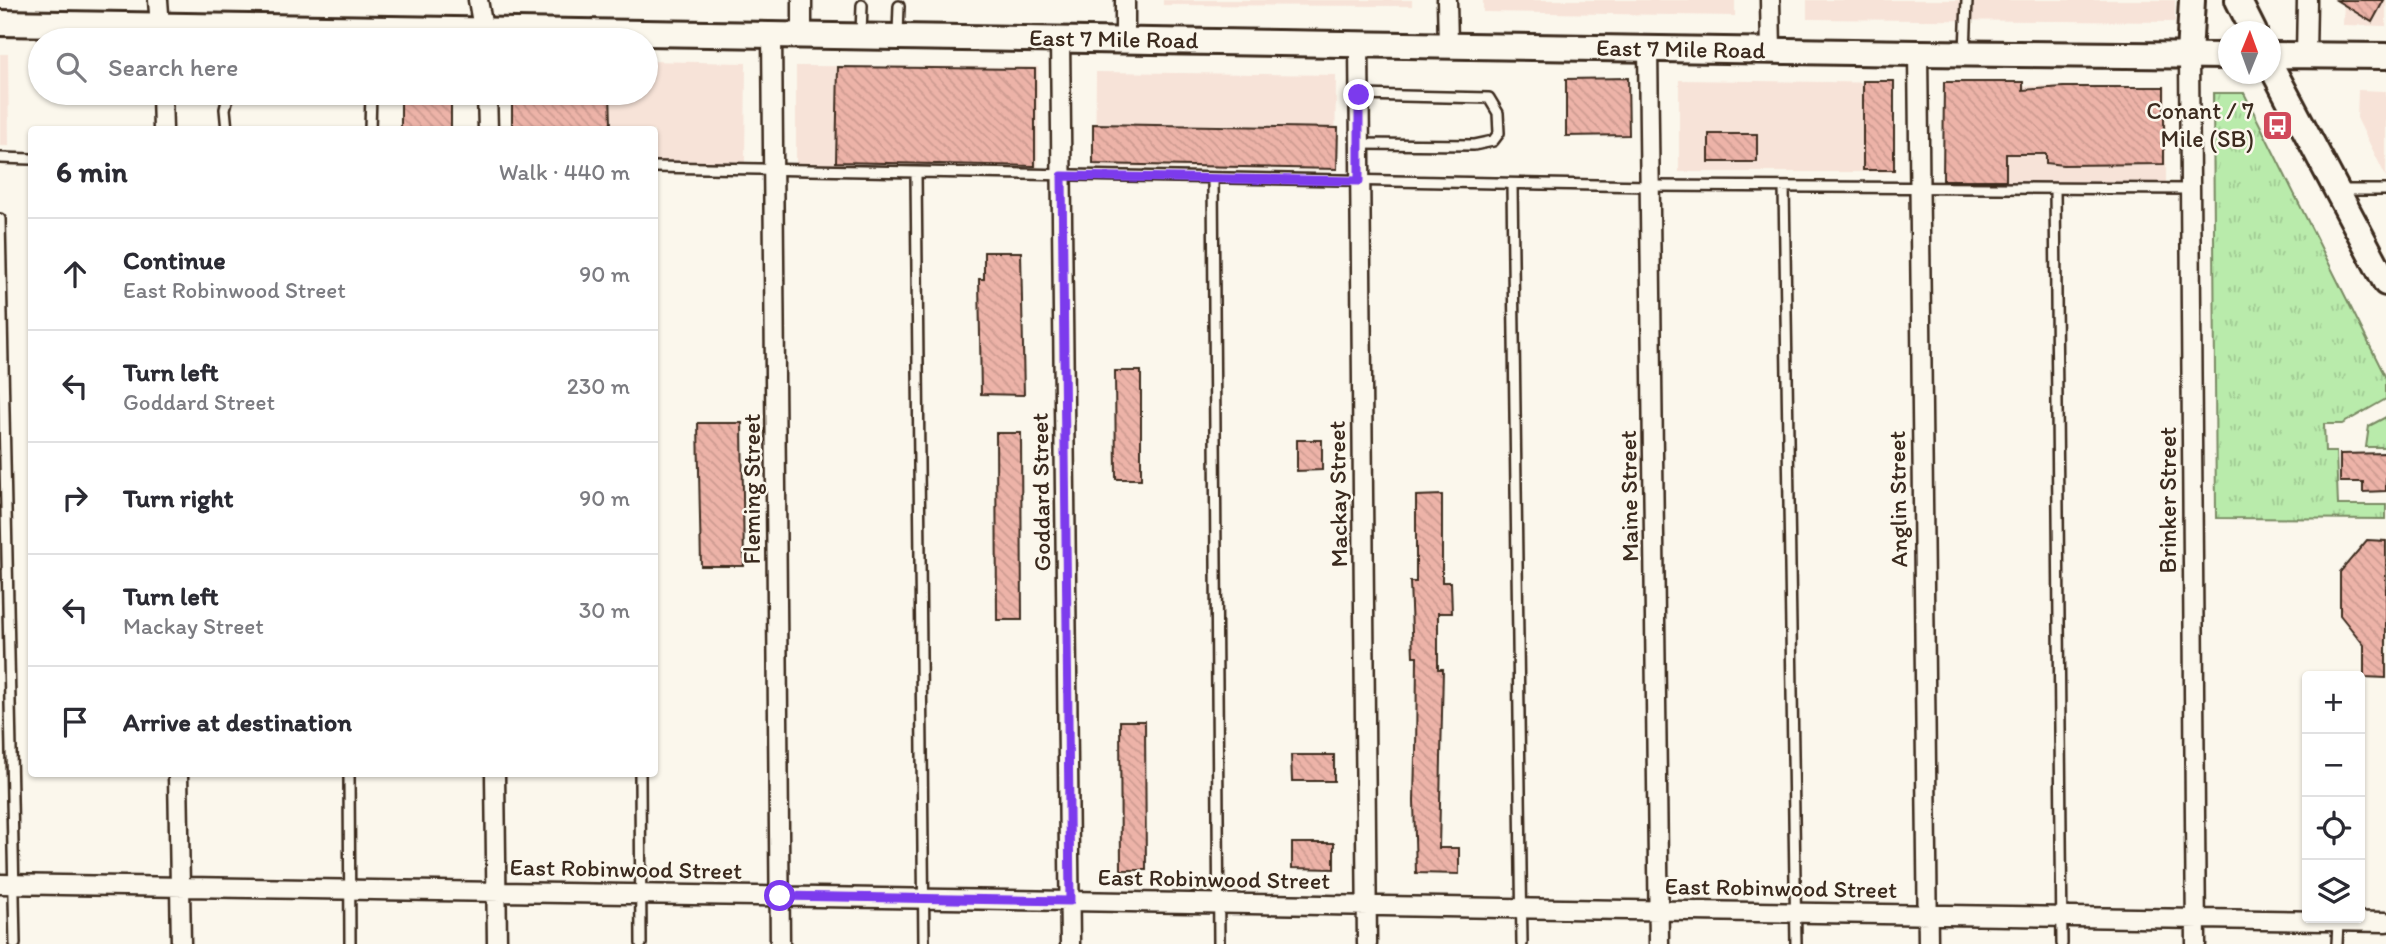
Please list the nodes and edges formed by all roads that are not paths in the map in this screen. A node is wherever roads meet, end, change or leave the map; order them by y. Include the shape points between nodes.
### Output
1 (478, 0) edge
2 (802, 0) edge
3 (1125, 0) edge
4 (1447, 0) edge
5 (1770, 0) edge
6 (1967, 0) edge
7 (2192, 0) edge
8 (2238, 0) edge
9 (2307, 0) edge
10 (862, 5) dead end
11 (899, 6) dead end
12 (160, 21) edge
13 (2248, 21) edge
14 (0, 23) edge
15 (274, 28) edge
16 (483, 28) edge
17 (658, 34) edge
18 (772, 34) junction
19 (802, 34) junction
20 (861, 35) junction
21 (898, 36) junction
22 (1060, 38) junction
23 (1125, 40) junction
24 (1359, 43) junction
25 (1448, 45) junction
26 (1648, 48) junction
27 (1771, 50) junction
28 (1918, 53) junction
29 (1965, 53) junction
30 (2281, 55) edge
31 (2386, 55) edge
32 (2218, 56) edge
33 (2306, 56) junction
34 (2189, 57) junction
35 (2281, 84) edge
36 (1359, 95) junction
37 (162, 105) edge
38 (226, 105) edge
39 (371, 105) edge
40 (487, 105) edge
41 (163, 126) edge
42 (227, 126) edge
43 (370, 126) edge
44 (488, 126) edge
45 (1359, 144) junction
46 (0, 158) edge
47 (28, 159) edge
48 (658, 167) edge
49 (773, 169) junction
50 (916, 173) junction
51 (1062, 176) junction
52 (1213, 178) junction
53 (1359, 181) junction
54 (1512, 184) junction
55 (1650, 186) junction
56 (1784, 187) junction
57 (1919, 188) junction
58 (2055, 189) junction
59 (2190, 190) junction
60 (2337, 190) junction
61 (2386, 190) edge
62 (0, 219) edge
63 (2386, 283) edge
64 (178, 777) edge
65 (349, 777) edge
66 (495, 777) edge
67 (640, 777) edge
68 (7, 884) edge
69 (180, 887) junction
70 (350, 889) junction
71 (496, 892) junction
72 (641, 894) junction
73 (780, 896) junction
74 (923, 898) junction
75 (1070, 901) junction
76 (1219, 904) junction
77 (1367, 906) junction
78 (1522, 908) junction
79 (1658, 910) junction
80 (1795, 913) junction
81 (1928, 915) junction
82 (2062, 917) junction
83 (2196, 919) junction
84 (2302, 921) edge
85 (2365, 922) edge
86 (2386, 922) edge
87 (2337, 923) edge
88 (15, 944) edge
89 (181, 944) edge
90 (350, 944) edge
91 (497, 944) edge
92 (641, 944) edge
93 (780, 944) edge
94 (924, 944) edge
95 (1070, 944) edge
96 (1219, 944) edge
97 (1367, 944) edge
98 (1522, 944) edge
99 (1659, 944) edge
100 (1796, 944) edge
101 (1928, 944) edge
102 (2062, 944) edge
103 (2196, 944) edge
104 (2337, 944) edge

1 - 16 street
2 - 19 street
3 - 23 street
4 - 25 street
5 - 27 street
6 - 29 lane
7 - 34 street
8 - 13 street
9 - 33 street
10 - 20 lane
11 - 21 lane
12 - 14 street, East 7 Mile Road
12 - 15 street, East 7 Mile Road
17 - 18 street, East 7 Mile Road
18 - 19 street, East 7 Mile Road
18 - 49 street, Fleming Street
19 - 20 street, East 7 Mile Road
20 - 21 street, East 7 Mile Road
21 - 22 street, East 7 Mile Road
22 - 23 street, East 7 Mile Road
22 - 51 street, Goddard Street
23 - 24 street, East 7 Mile Road
24 - 25 street, East 7 Mile Road
24 - 36 street, Mackay Street
25 - 26 street, East 7 Mile Road
26 - 27 street, East 7 Mile Road
26 - 55 street, Maine Street
27 - 28 street, East 7 Mile Road
28 - 29 street, East 7 Mile Road
28 - 57 street, Anglin Street
29 - 34 street, East 7 Mile Road
30 - 33 street
31 - 33 street
32 - 34 street, East 7 Mile Road
34 - 59 street, Brinker Street
35 - 60 street
36 - 45 street, Mackay Street
36 - 45 lane via 1489,98 1498,113 1499,133 1493,141 1474,145
37 - 41 street
38 - 42 lane
39 - 43 lane
40 - 44 street
45 - 53 street, Mackay Street
46 - 47 lane
48 - 49 lane
49 - 50 lane
49 - 73 street, Fleming Street
50 - 51 lane
50 - 74 lane
51 - 52 lane
51 - 75 street, Goddard Street
52 - 53 lane
52 - 76 lane
53 - 54 lane
53 - 77 street, Mackay Street
54 - 55 lane
54 - 78 lane
55 - 56 lane
55 - 79 street, Maine Street
56 - 57 lane
56 - 80 lane
57 - 58 lane
57 - 81 street, Anglin Street
58 - 59 lane
58 - 82 lane
59 - 83 street, Brinker Street
60 - 61 lane
60 - 63 street
62 - 68 lane
64 - 69 street
65 - 70 lane
66 - 71 street
67 - 72 lane
68 - 69 street, East Robinwood Street
68 - 88 lane
69 - 70 street, East Robinwood Street
69 - 89 street
70 - 71 street, East Robinwood Street
70 - 90 lane
71 - 72 street, East Robinwood Street
71 - 91 street
72 - 73 street, East Robinwood Street
72 - 92 lane
73 - 74 street, East Robinwood Street
73 - 93 street, Fleming Street
74 - 75 street, East Robinwood Street
74 - 94 lane
75 - 76 street, East Robinwood Street
75 - 95 street, Goddard Street
76 - 77 street, East Robinwood Street
76 - 96 lane
77 - 78 street, East Robinwood Street
77 - 97 street, Mackay Street
78 - 79 street, East Robinwood Street
78 - 98 lane
79 - 80 street, East Robinwood Street
79 - 99 street, Maine Street
80 - 81 street, East Robinwood Street
80 - 100 lane
81 - 82 street, East Robinwood Street
81 - 101 street, Anglin Street
82 - 83 street, East Robinwood Street
82 - 102 lane
83 - 84 street, East Robinwood Street
83 - 103 street, Brinker Street
85 - 86 street, East Robinwood Street
87 - 104 lane

